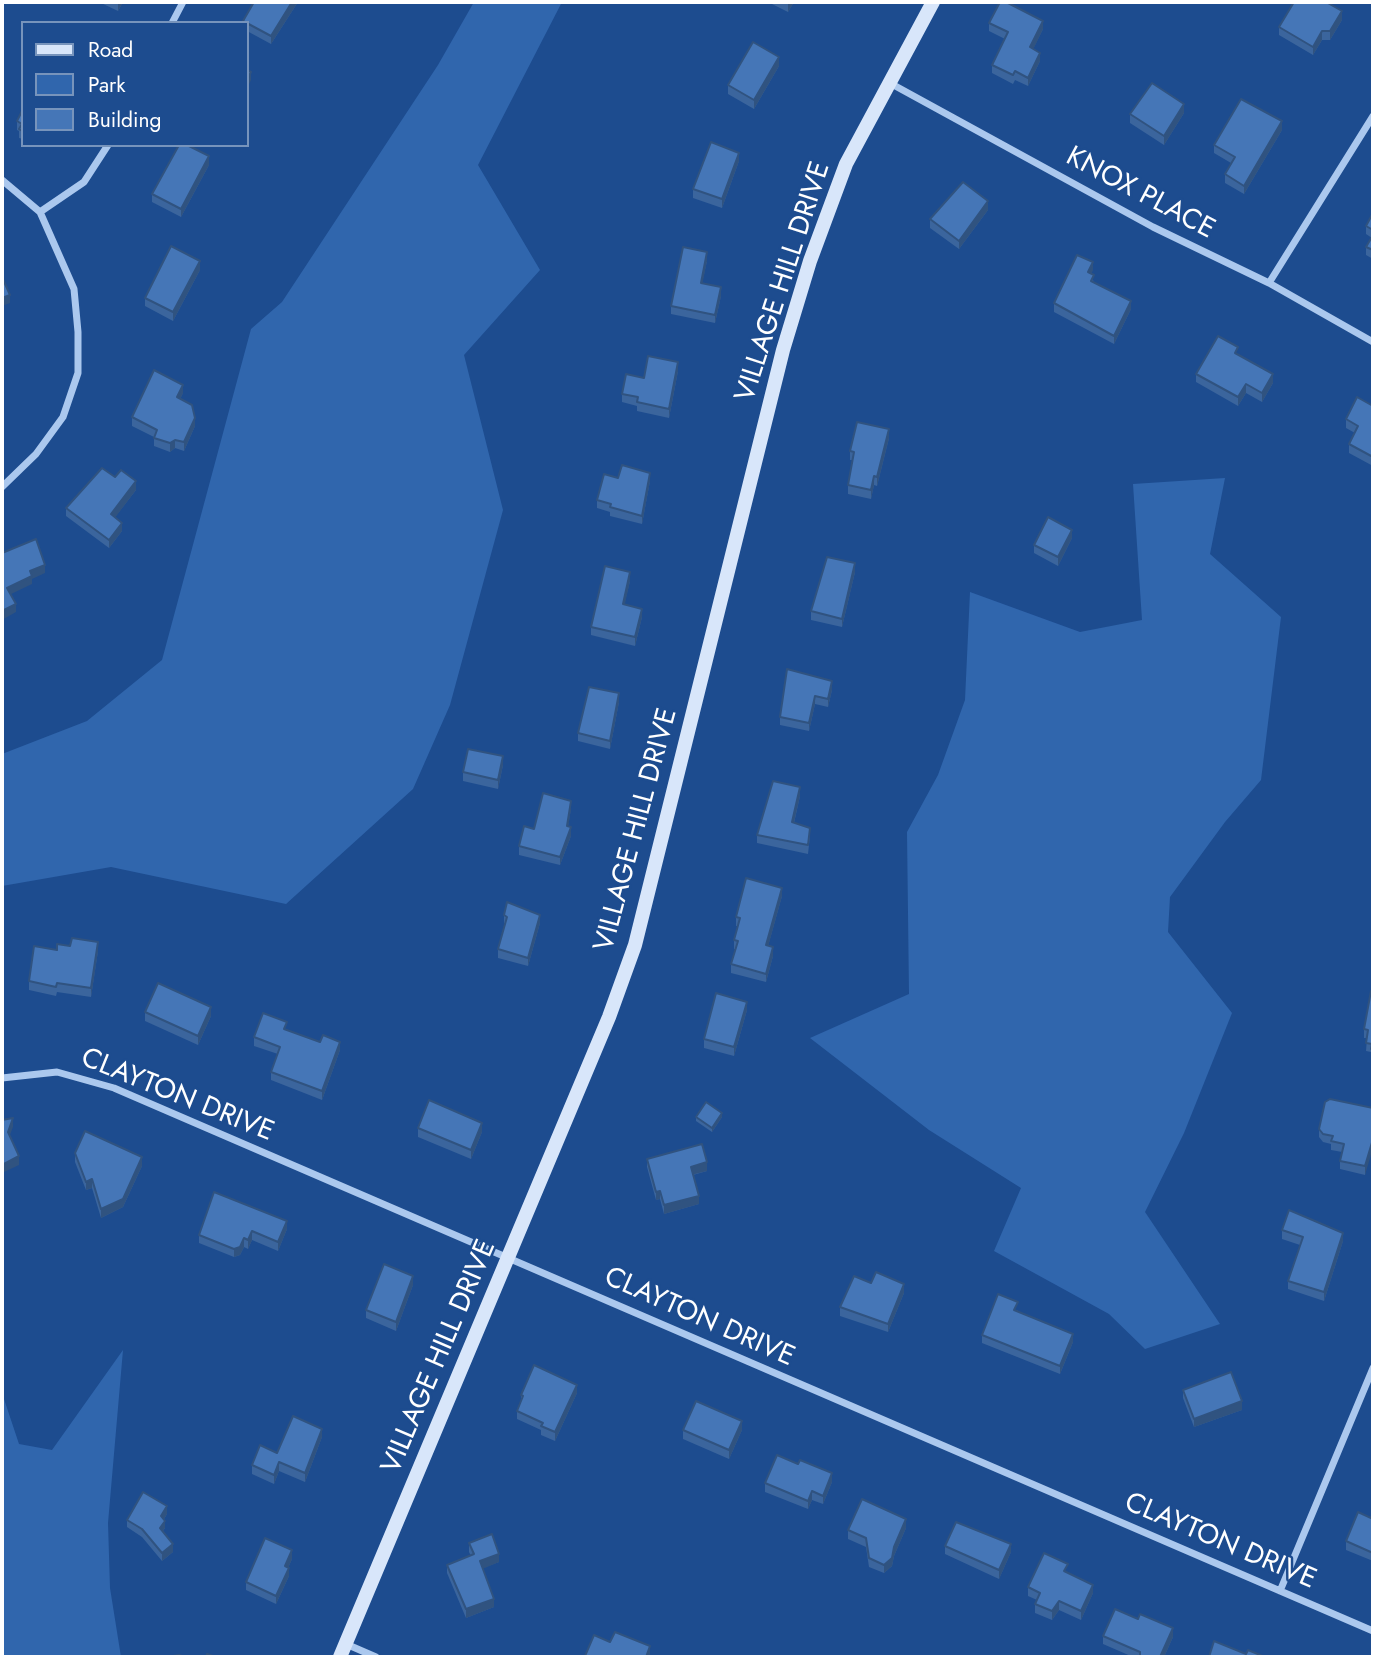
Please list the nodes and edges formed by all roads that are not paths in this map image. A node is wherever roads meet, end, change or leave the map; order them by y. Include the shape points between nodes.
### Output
1 (183, 2) edge
2 (933, 2) edge
3 (173, 21) edge
4 (888, 81) junction
5 (1373, 116) edge
6 (107, 147) edge
7 (2, 180) edge
8 (40, 212) junction
9 (1269, 283) junction
10 (1373, 342) edge
11 (2, 487) edge
12 (2, 1078) edge
13 (509, 1258) junction
14 (1373, 1368) edge
15 (1280, 1591) junction
16 (1373, 1631) edge
17 (343, 1651) edge
18 (376, 1657) edge

1 - 3 street
2 - 4 street, VILLAGE HILL DRIVE
4 - 9 street, KNOX PLACE via 1153,227
4 - 13 street, VILLAGE HILL DRIVE via 846,163 783,350 635,944
5 - 9 street
6 - 8 street via 84,182
7 - 8 street
8 - 11 street via 74,289 78,373 63,417 36,454
9 - 10 street, KNOX PLACE
12 - 13 street, CLAYTON DRIVE via 57,1072 114,1088
13 - 15 street, CLAYTON DRIVE
13 - 17 street, VILLAGE HILL DRIVE
14 - 15 street
15 - 16 street, CLAYTON DRIVE
17 - 18 street

